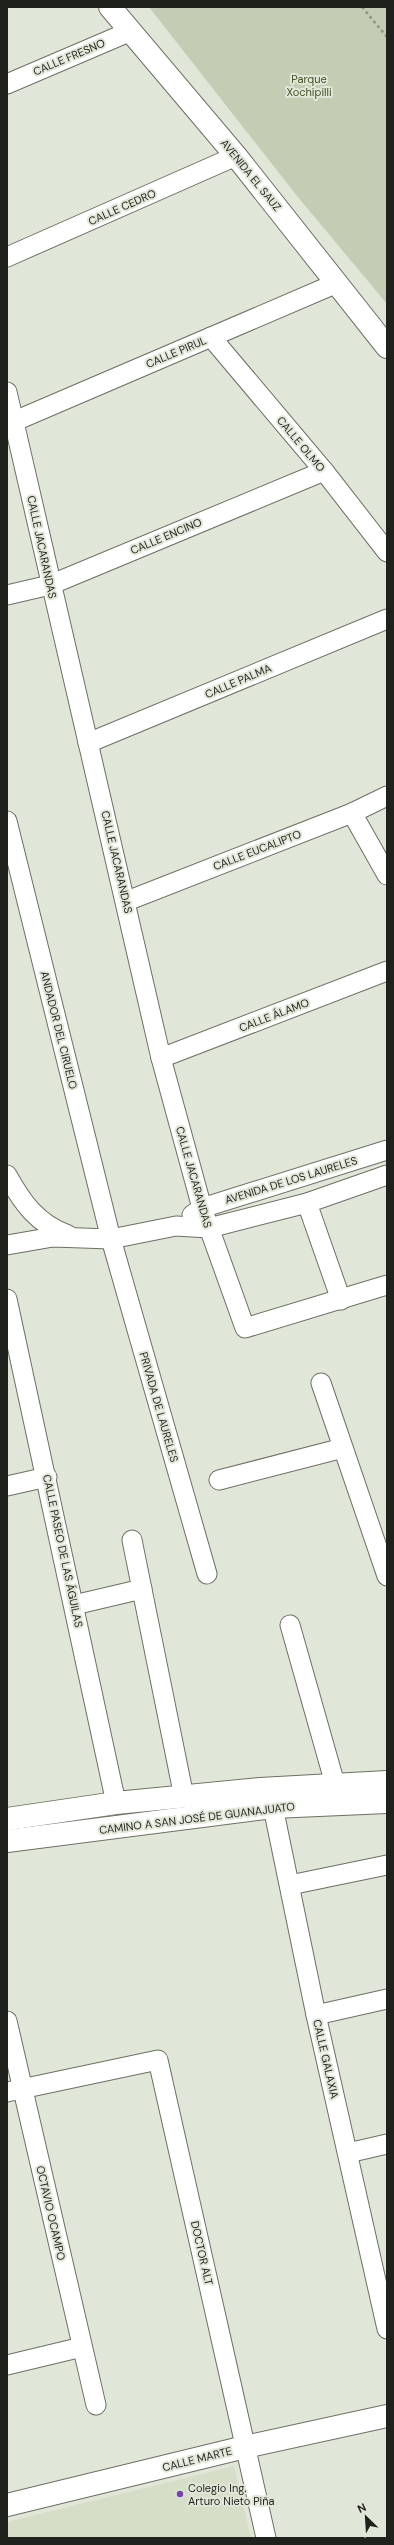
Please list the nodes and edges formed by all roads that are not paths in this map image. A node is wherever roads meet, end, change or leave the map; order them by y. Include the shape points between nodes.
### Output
1 (110, 7) edge
2 (131, 31) junction
3 (7, 84) edge
4 (236, 156) junction
5 (7, 257) edge
6 (337, 283) junction
7 (211, 337) junction
8 (387, 347) edge
9 (7, 392) edge
10 (15, 421) junction
11 (324, 471) junction
12 (387, 552) edge
13 (50, 585) junction
14 (7, 595) edge
15 (387, 619) edge
16 (88, 743) junction
17 (387, 796) edge
18 (352, 813) junction
19 (7, 821) edge
20 (387, 875) edge
21 (127, 901) junction
22 (387, 971) edge
23 (161, 1058) junction
24 (387, 1150) edge
25 (7, 1175) edge
26 (387, 1175) edge
27 (307, 1203) junction
28 (202, 1208) junction
29 (176, 1226) junction
30 (209, 1228) junction
31 (71, 1236) junction
32 (111, 1240) junction
33 (7, 1245) edge
34 (387, 1285) edge
35 (7, 1299) edge
36 (341, 1300) junction
37 (321, 1383) dead end
38 (344, 1448) junction
39 (47, 1477) junction
40 (220, 1480) dead end
41 (7, 1486) edge
42 (132, 1540) dead end
43 (207, 1574) dead end
44 (387, 1576) edge
45 (142, 1589) junction
46 (74, 1605) junction
47 (290, 1625) dead end
48 (387, 1782) edge
49 (335, 1784) junction
50 (184, 1797) junction
51 (273, 1798) junction
52 (387, 1802) edge
53 (116, 1803) junction
54 (7, 1819) edge
55 (7, 1841) edge
56 (387, 1865) edge
57 (290, 1885) junction
58 (387, 1999) edge
59 (316, 2015) junction
60 (7, 2021) edge
61 (14, 2090) edge
62 (387, 2144) edge
63 (348, 2153) junction
64 (381, 2278) edge
65 (387, 2329) edge
66 (82, 2347) junction
67 (7, 2365) edge
68 (96, 2405) dead end
69 (387, 2416) edge
70 (245, 2447) junction
71 (7, 2505) edge
72 (266, 2538) edge

1 - 2 main road, AVENIDA EL SAUZ
2 - 3 street, CALLE FRESNO
2 - 4 main road, AVENIDA EL SAUZ
4 - 5 street, CALLE CEDRO
4 - 6 main road, AVENIDA EL SAUZ
6 - 7 street, CALLE PIRUL
6 - 8 main road, AVENIDA EL SAUZ
7 - 10 street, CALLE PIRUL
7 - 11 street, CALLE OLMO
9 - 10 street, CALLE JACARANDAS
10 - 13 street, CALLE JACARANDAS
11 - 12 street, CALLE OLMO
11 - 13 street, CALLE ENCINO
13 - 14 street, CALLE ENCINO
13 - 16 street, CALLE JACARANDAS
15 - 16 street, CALLE PALMA
16 - 21 street, CALLE JACARANDAS
17 - 18 street, CALLE EUCALIPTO
18 - 20 street
18 - 21 street, CALLE EUCALIPTO
19 - 32 street, ANDADOR DEL CIRUELO
21 - 23 street, CALLE JACARANDAS
22 - 23 street, CALLE ÁLAMO
23 - 28 street, CALLE JACARANDAS
24 - 28 street, AVENIDA DE LOS LAURELES
25 - 31 street via 25,1205 38,1219 53,1230
26 - 27 street, AVENIDA DE LOS LAURELES
27 - 30 street, AVENIDA DE LOS LAURELES
27 - 36 street
28 - 29 street, AVENIDA DE LOS LAURELES
28 - 30 street, CALLE JACARANDAS
29 - 30 street, AVENIDA DE LOS LAURELES
29 - 32 street, AVENIDA DE LOS LAURELES
30 - 36 street, CALLE JACARANDAS via 245,1328
31 - 32 street, AVENIDA DE LOS LAURELES
31 - 33 street, AVENIDA DE LOS LAURELES via 34,1239
32 - 43 street, PRIVADA DE LAURELES
34 - 36 street
35 - 39 street, CALLE PASEO DE LAS ÁGUILAS
37 - 38 street
38 - 40 street
38 - 44 street
39 - 41 street
39 - 46 street, CALLE PASEO DE LAS ÁGUILAS
42 - 45 street
45 - 46 street
45 - 50 street
46 - 53 street, CALLE PASEO DE LAS ÁGUILAS
47 - 49 street
48 - 49 main road, CAMINO A SAN JOSÉ DE GUANAJUATO
49 - 51 main road, CAMINO A SAN JOSÉ DE GUANAJUATO
50 - 51 main road, CAMINO A SAN JOSÉ DE GUANAJUATO
50 - 53 main road, CAMINO A SAN JOSÉ DE GUANAJUATO
51 - 52 main road, CAMINO A SAN JOSÉ DE GUANAJUATO
51 - 55 main road, CAMINO A SAN JOSÉ DE GUANAJUATO
51 - 57 street, CALLE GALAXIA
53 - 54 main road, CAMINO A SAN JOSÉ DE GUANAJUATO
56 - 57 street
57 - 59 street, CALLE GALAXIA
58 - 59 street
59 - 63 street, CALLE GALAXIA
60 - 61 street, OCTAVIO OCAMPO
61 - 66 street, OCTAVIO OCAMPO
61 - 70 street, DOCTOR ALT via 158,2060
62 - 63 street
63 - 64 street, CALLE GALAXIA
64 - 65 street, CALLE GALAXIA
66 - 67 street
66 - 68 street, OCTAVIO OCAMPO
69 - 70 main road, CALLE MARTE
70 - 71 main road, CALLE MARTE
70 - 72 street, DOCTOR ALT

